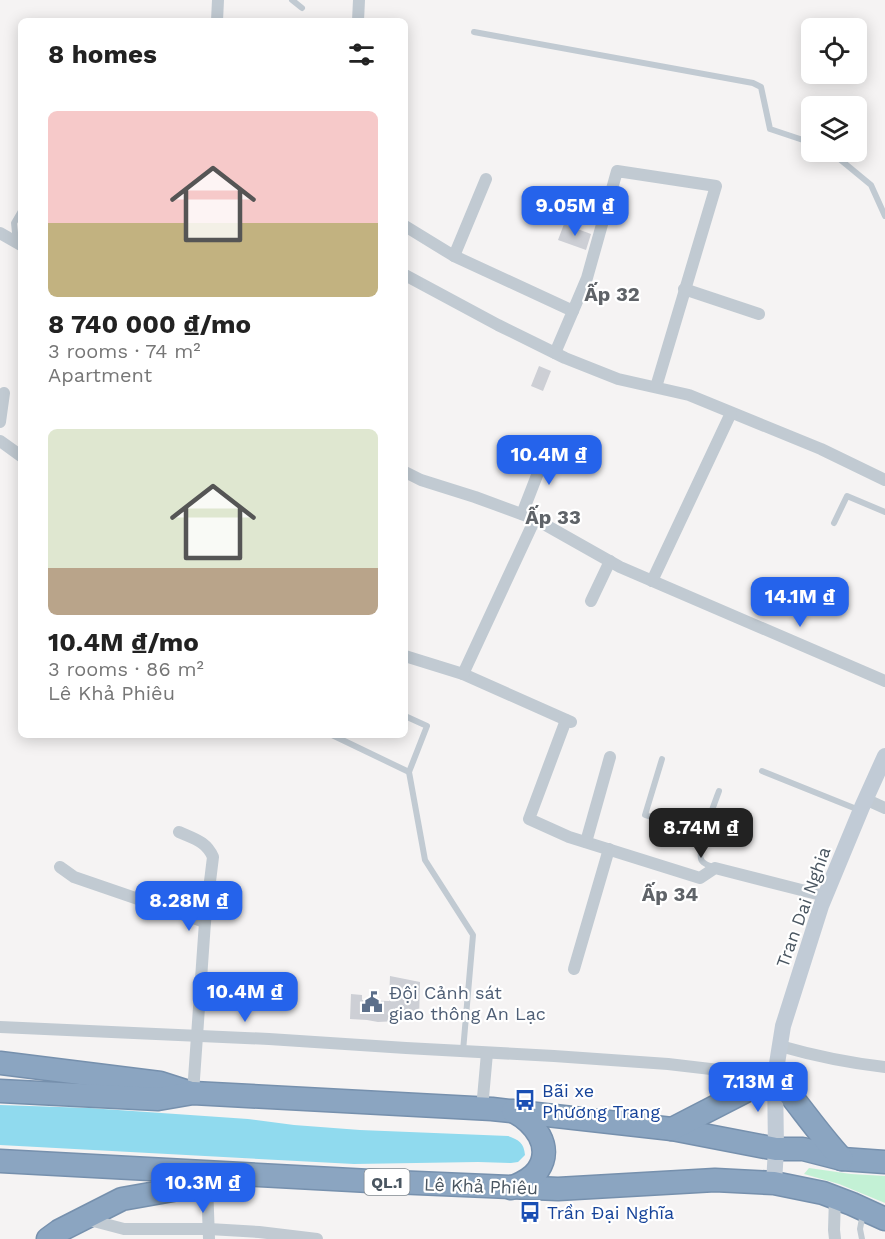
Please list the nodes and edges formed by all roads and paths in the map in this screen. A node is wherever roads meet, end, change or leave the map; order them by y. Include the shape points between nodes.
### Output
1 (218, 0) edge
2 (292, 0) edge
3 (359, 0) edge
4 (302, 8) dead end
5 (217, 18) edge
6 (358, 18) edge
7 (474, 32) dead end
8 (801, 139) edge
9 (844, 162) edge
10 (486, 179) dead end
11 (18, 216) edge
12 (885, 216) edge
13 (408, 227) edge
14 (0, 233) edge
15 (18, 244) edge
16 (454, 256) junction
17 (408, 277) edge
18 (684, 289) junction
19 (573, 311) junction
20 (759, 314) dead end
21 (555, 353) junction
22 (656, 387) junction
23 (4, 393) dead end
24 (730, 413) junction
25 (0, 422) edge
26 (0, 441) edge
27 (548, 447) dead end
28 (18, 454) edge
29 (408, 474) edge
30 (885, 480) edge
31 (885, 512) edge
32 (522, 514) junction
33 (535, 519) junction
34 (834, 523) dead end
35 (610, 561) junction
36 (652, 581) junction
37 (591, 601) dead end
38 (408, 657) edge
39 (463, 674) junction
40 (885, 681) edge
41 (408, 717) edge
42 (338, 738) edge
43 (885, 756) edge
44 (610, 757) dead end
45 (662, 759) dead end
46 (762, 771) dead end
47 (410, 772) junction
48 (719, 791) dead end
49 (863, 805) junction
50 (885, 808) edge
51 (179, 832) dead end
52 (704, 834) junction
53 (586, 842) junction
54 (609, 849) junction
55 (60, 867) dead end
56 (715, 868) junction
57 (825, 896) junction
58 (205, 922) junction
59 (574, 969) dead end
60 (0, 1027) edge
61 (197, 1036) junction
62 (780, 1046) junction
63 (463, 1051) junction
64 (487, 1053) junction
65 (0, 1063) edge
66 (885, 1067) edge
67 (775, 1076) junction
68 (0, 1091) edge
69 (193, 1093) junction
70 (482, 1109) junction
71 (513, 1111) junction
72 (672, 1129) junction
73 (776, 1149) junction
74 (842, 1159) junction
75 (0, 1161) edge
76 (885, 1162) edge
77 (265, 1174) junction
78 (885, 1174) edge
79 (774, 1183) junction
80 (207, 1184) junction
81 (511, 1188) junction
82 (835, 1198) junction
83 (864, 1210) junction
84 (84, 1219) junction
85 (885, 1219) edge
86 (151, 1234) edge
87 (171, 1234) edge
88 (209, 1234) edge
89 (56, 1236) edge
90 (317, 1239) edge
91 (835, 1239) edge
92 (862, 1239) edge

1 - 5 street
2 - 4 lane
3 - 6 street
7 - 8 lane via 753,83 761,87 770,129
9 - 12 lane via 871,184
10 - 16 street
11 - 15 lane via 14,223
13 - 16 street
14 - 15 street
16 - 19 street
17 - 21 street
18 - 19 street via 716,186 617,171 587,278
18 - 20 street
18 - 22 street
19 - 21 street
21 - 22 street via 618,379
22 - 24 street via 689,395
23 - 25 street
24 - 30 street via 821,448
24 - 36 street
26 - 28 street
27 - 32 street
29 - 32 street
31 - 34 lane via 847,496
32 - 33 street
33 - 35 street
33 - 39 street
35 - 36 street
35 - 37 street
36 - 40 street
38 - 39 street
39 - 53 street via 569,721 529,819
41 - 47 lane via 427,726
42 - 47 lane
43 - 49 main road, Tran Dai Nghia
44 - 53 street
45 - 52 lane via 645,815
46 - 49 lane
47 - 63 lane via 425,860 473,935
48 - 52 lane
49 - 50 street
49 - 57 main road, Tran Dai Nghia
51 - 58 street via 205,844 213,857
52 - 56 lane via 700,858
53 - 54 street
54 - 56 street via 700,878
54 - 59 street
55 - 58 street via 74,876
56 - 57 street
57 - 62 main road, Tran Dai Nghia
58 - 61 street
60 - 61 street
61 - 63 street
61 - 69 street
62 - 66 street
62 - 67 main road, Tran Dai Nghia
63 - 64 street
64 - 67 street via 668,1064
64 - 70 street
65 - 69 highway via 160,1083
67 - 72 highway
67 - 73 main road
67 - 74 highway
68 - 69 highway via 158,1099
69 - 70 highway
70 - 71 highway
71 - 72 highway
71 - 81 highway via 534,1126 544,1150 534,1175
72 - 73 highway
73 - 74 highway via 803,1149
73 - 78 highway via 804,1162
73 - 79 main road
74 - 76 highway
75 - 77 highway, Lê Khả Phiêu / QL.1
77 - 80 highway
77 - 81 highway, Lê Khả Phiêu / QL.1
79 - 81 highway, Lê Khả Phiêu / QL.1 via 715,1180 566,1189
79 - 82 highway, Lê Khả Phiêu / QL.1
80 - 84 highway via 122,1199
80 - 88 street
82 - 83 highway, Lê Khả Phiêu / QL.1
82 - 91 street
83 - 85 highway, Lê Khả Phiêu / QL.1
83 - 92 lane
84 - 86 street
84 - 89 highway
86 - 87 street
87 - 88 street
88 - 90 street via 259,1232

